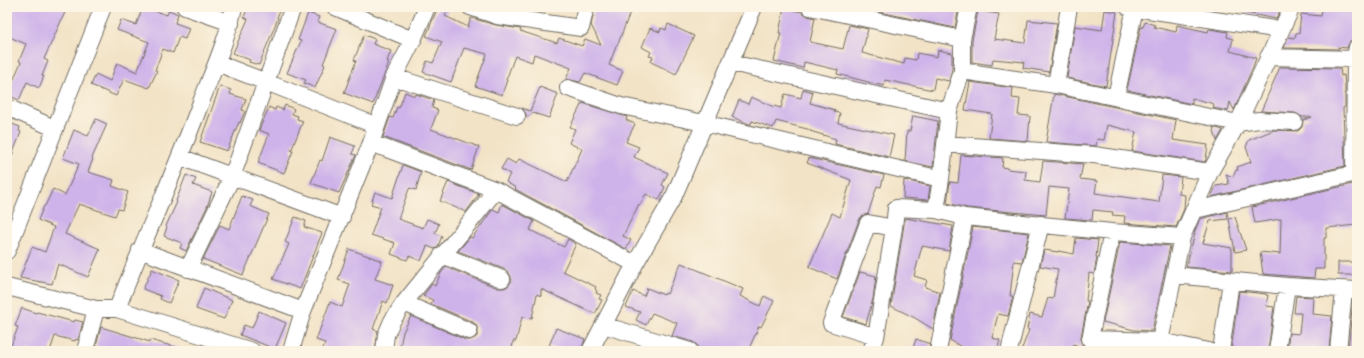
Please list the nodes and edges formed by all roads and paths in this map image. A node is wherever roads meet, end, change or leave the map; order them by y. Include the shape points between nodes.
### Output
1 (103, 7) edge
2 (185, 7) edge
3 (234, 7) edge
4 (293, 7) edge
5 (335, 7) edge
6 (427, 7) edge
7 (470, 7) edge
8 (586, 7) edge
9 (754, 7) edge
10 (810, 7) edge
11 (969, 7) edge
12 (1068, 7) edge
13 (1131, 7) edge
14 (1292, 7) edge
15 (231, 23) junction
16 (1281, 30) junction
17 (962, 39) junction
18 (413, 40) junction
19 (1356, 55) edge
20 (1268, 57) junction
21 (217, 63) junction
22 (731, 63) junction
23 (962, 71) junction
24 (394, 77) junction
25 (266, 82) junction
26 (1056, 85) junction
27 (568, 88) dead end
28 (1116, 97) junction
29 (7, 107) edge
30 (949, 111) junction
31 (517, 116) dead end
32 (704, 122) junction
33 (1294, 122) dead end
34 (1238, 123) junction
35 (377, 126) junction
36 (54, 128) junction
37 (371, 143) junction
38 (946, 144) junction
39 (180, 157) junction
40 (1210, 172) junction
41 (1356, 173) edge
42 (232, 177) junction
43 (941, 179) junction
44 (496, 190) junction
45 (936, 210) junction
46 (1195, 210) junction
47 (342, 217) junction
48 (965, 217) junction
49 (1041, 224) junction
50 (894, 228) junction
51 (1112, 232) junction
52 (1182, 237) junction
53 (140, 250) junction
54 (7, 251) edge
55 (442, 255) junction
56 (635, 264) junction
57 (188, 269) junction
58 (1174, 275) junction
59 (502, 279) dead end
60 (1231, 281) junction
61 (1287, 286) junction
62 (7, 287) edge
63 (1351, 290) edge
64 (404, 303) junction
65 (117, 308) junction
66 (96, 309) junction
67 (303, 311) junction
68 (603, 325) junction
69 (469, 331) dead end
70 (873, 344) edge
71 (1088, 345) edge
72 (1158, 346) edge
73 (85, 351) edge
74 (252, 351) edge
75 (291, 351) edge
76 (384, 351) edge
77 (590, 351) edge
78 (690, 351) edge
79 (938, 351) edge
80 (1009, 351) edge
81 (1209, 351) edge
82 (1221, 351) edge
83 (1277, 351) edge
84 (1338, 351) edge

1 - 36 street
2 - 15 street
3 - 15 street
4 - 25 street
5 - 18 street
6 - 18 street
7 - 8 street via 497,16 582,28
9 - 22 street
10 - 17 street
11 - 17 street
12 - 26 street
13 - 16 street
13 - 28 street
14 - 16 street
15 - 21 street
16 - 20 street
17 - 23 street
18 - 24 street
19 - 20 street
19 - 41 street
20 - 34 street
21 - 25 street
21 - 39 street
22 - 30 street
22 - 32 street
23 - 26 street
23 - 30 street
24 - 31 street
24 - 35 street
25 - 35 street
25 - 42 street
26 - 28 street
27 - 32 street via 621,106
28 - 34 street
29 - 36 street
30 - 38 street
32 - 43 street
32 - 56 street via 674,196
33 - 34 street via 1260,120
34 - 40 street
35 - 37 street
36 - 54 street
37 - 44 street
37 - 47 street
38 - 40 street via 1094,155
38 - 43 street
39 - 42 street
39 - 53 street
40 - 46 street
41 - 46 street
42 - 47 street
42 - 57 street
43 - 45 street
44 - 55 street
44 - 56 street
45 - 48 street
45 - 50 street via 896,208
46 - 52 street
47 - 67 street
48 - 49 street
48 - 79 street
49 - 51 street
49 - 80 street
50 - 70 street
50 - 70 street via 868,223 831,324
51 - 52 street
51 - 71 street
52 - 58 street
53 - 57 street
53 - 65 street
55 - 59 street
55 - 64 street
56 - 68 street
57 - 67 street
58 - 60 street
58 - 72 street
60 - 61 street
60 - 82 street
61 - 63 street
61 - 83 street
62 - 66 street
63 - 84 street
64 - 69 street
64 - 76 street via 386,335
65 - 66 street
65 - 74 street
66 - 73 street
67 - 75 street
68 - 77 street
68 - 78 street
71 - 72 street
72 - 81 street

